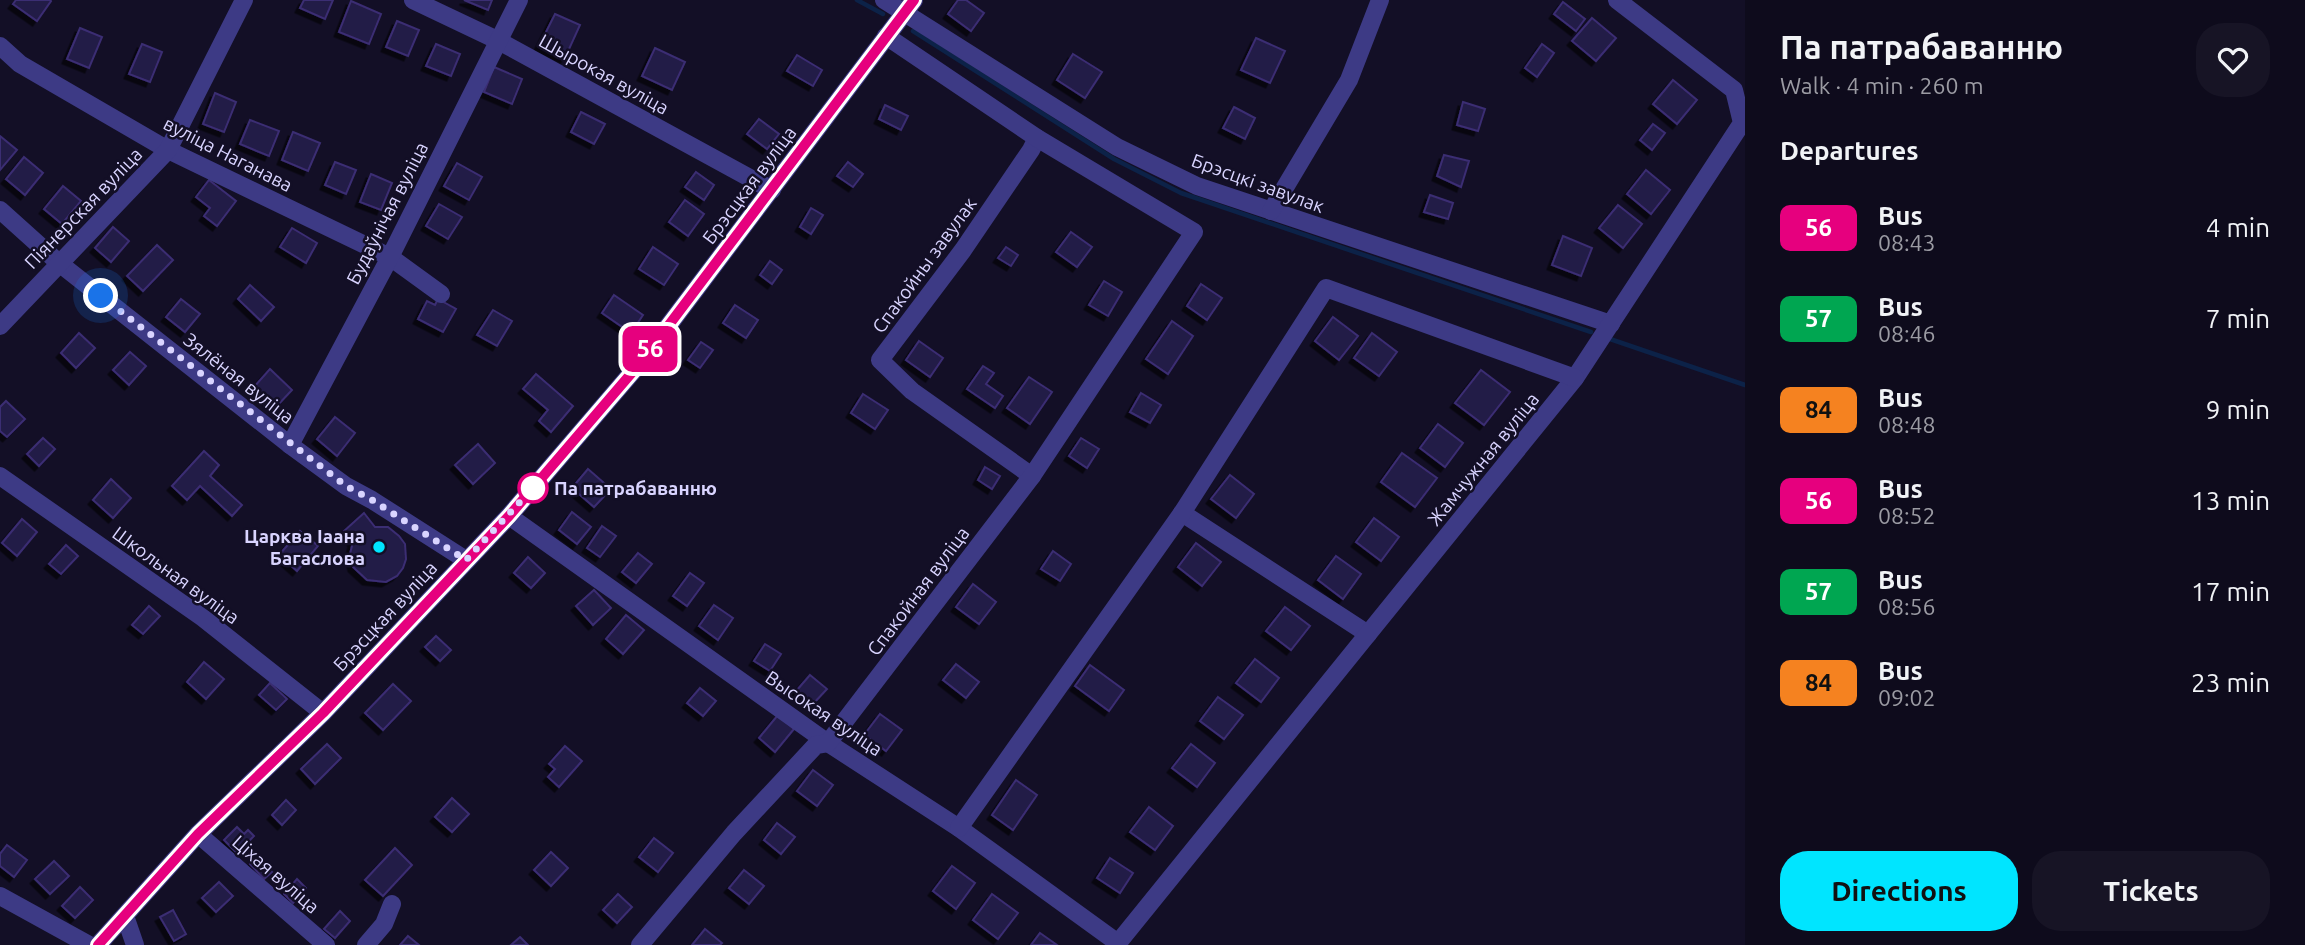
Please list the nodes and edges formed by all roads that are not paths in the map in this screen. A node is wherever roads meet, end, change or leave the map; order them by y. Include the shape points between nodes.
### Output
1 (244, 0) edge
2 (413, 0) edge
3 (519, 0) edge
4 (884, 0) edge
5 (1380, 0) edge
6 (1617, 0) edge
7 (909, 6) edge
8 (886, 36) junction
9 (497, 40) junction
10 (0, 46) edge
11 (1037, 138) junction
12 (168, 150) junction
13 (772, 190) junction
14 (0, 211) edge
15 (1271, 211) junction
16 (390, 257) junction
17 (59, 263) junction
18 (441, 294) dead end
19 (1611, 324) junction
20 (0, 326) edge
21 (1575, 378) junction
22 (290, 445) junction
23 (0, 476) edge
24 (1032, 476) junction
25 (1182, 513) junction
26 (509, 516) junction
27 (466, 560) junction
28 (1368, 634) junction
29 (323, 713) junction
30 (828, 743) junction
31 (959, 828) junction
32 (198, 834) junction
33 (0, 896) edge
34 (392, 904) dead end
35 (125, 916) junction
36 (1118, 943) joint
37 (89, 945) edge
38 (98, 945) edge
39 (135, 945) edge
40 (326, 945) edge
41 (366, 945) edge
42 (640, 945) edge

1 - 12 street, Піянерская вуліца
2 - 9 street, Шырокая вуліца
3 - 9 street, Будаўнічая вуліца
4 - 7 street, Брэсцкі завулак
5 - 15 street via 1349,80
6 - 19 street, Жамчужная вуліца via 1734,90 1742,123
7 - 8 street, Брэсцкая вуліца
7 - 15 street, Брэсцкі завулак via 1117,146 1197,186
8 - 11 street
8 - 13 street, Брэсцкая вуліца
9 - 13 street, Шырокая вуліца
9 - 16 street, Будаўнічая вуліца
10 - 12 street, вуліца Наганава via 20,64
11 - 24 street, Спакойны завулак via 963,250 880,360 912,391
11 - 24 street, Спакойная вуліца via 1194,232
12 - 16 street, вуліца Наганава
12 - 17 street, Піянерская вуліца
13 - 26 street, Брэсцкая вуліца via 641,362
14 - 17 street, Зялёная вуліца
15 - 19 street, Брэсцкі завулак
16 - 18 street, вуліца Наганава
16 - 22 street, Будаўнічая вуліца
17 - 20 street, Піянерская вуліца
17 - 22 street, Зялёная вуліца
19 - 21 street, Жамчужная вуліца
21 - 25 street via 1326,288
21 - 28 street, Жамчужная вуліца
22 - 27 street, Зялёная вуліца via 346,486
23 - 29 street, Школьная вуліца via 203,618
24 - 30 street, Спакойная вуліца
25 - 28 street
25 - 31 street
26 - 27 street, Брэсцкая вуліца
26 - 30 street, Высокая вуліца
27 - 29 street, Брэсцкая вуліца
28 - 36 street, Жамчужная вуліца
29 - 32 street, Брэсцкая вуліца
30 - 31 street, Высокая вуліца
30 - 42 street, Спакойная вуліца via 816,745 734,833
31 - 36 street, Высокая вуліца
32 - 35 street, Брэсцкая вуліца
32 - 40 street, Ціхая вуліца
33 - 37 street
34 - 41 street via 384,924
35 - 38 street, Брэсцкая вуліца
35 - 39 street

